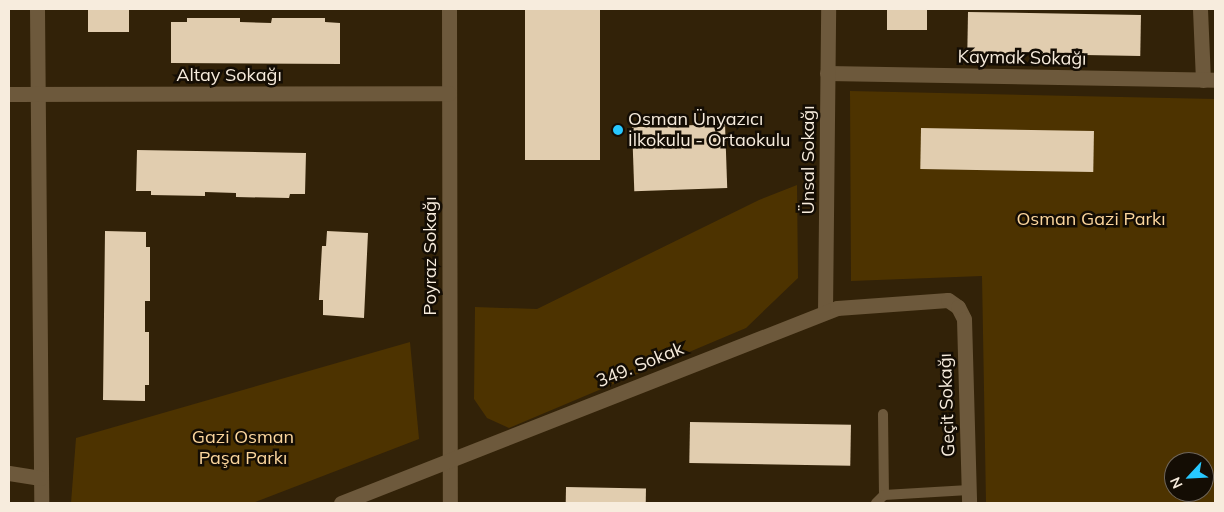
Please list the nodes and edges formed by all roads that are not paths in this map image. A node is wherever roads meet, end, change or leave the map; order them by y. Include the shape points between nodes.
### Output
1 (37, 9) edge
2 (449, 9) edge
3 (828, 9) edge
4 (1200, 9) edge
5 (828, 73) junction
6 (1209, 80) edge
7 (449, 93) junction
8 (9, 94) edge
9 (39, 94) junction
10 (958, 307) joint
11 (826, 312) junction
12 (883, 414) dead end
13 (449, 461) junction
14 (9, 473) edge
15 (41, 478) junction
16 (884, 495) junction
17 (969, 497) edge
18 (41, 503) edge
19 (341, 503) edge
20 (450, 503) edge
21 (876, 503) edge

1 - 9 street
2 - 7 street, Poyraz Sokağı
3 - 5 street, Ünsal Sokağı
4 - 6 street
5 - 6 street, Kaymak Sokağı
5 - 11 street, Ünsal Sokağı
7 - 9 street, Altay Sokağı
7 - 13 street, Poyraz Sokağı
8 - 9 street, Altay Sokağı
9 - 15 street
10 - 11 street, 349. Sokak via 948,300 837,308
10 - 17 street, Geçit Sokağı via 964,319
11 - 13 street, 349. Sokak
12 - 16 lane
13 - 19 street, 349. Sokak
13 - 20 street, Poyraz Sokağı
14 - 15 street
15 - 18 street
16 - 17 lane
16 - 21 lane

